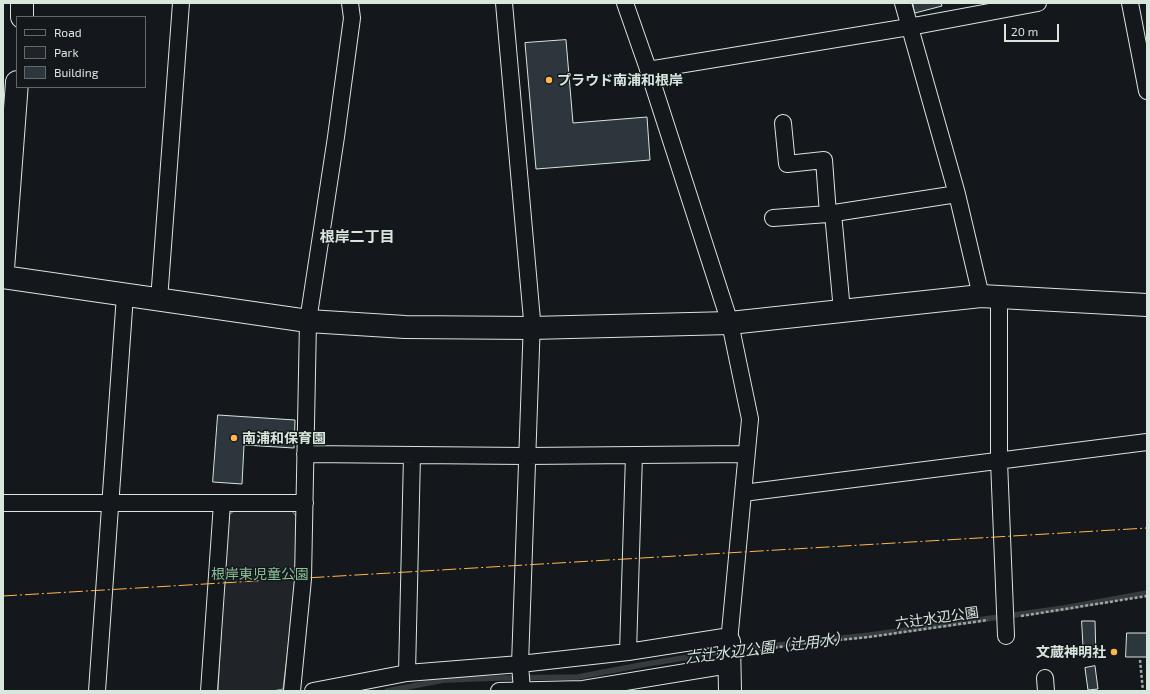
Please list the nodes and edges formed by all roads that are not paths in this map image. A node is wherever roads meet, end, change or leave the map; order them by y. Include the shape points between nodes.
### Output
1 (22, 3) edge
2 (181, 3) edge
3 (350, 3) edge
4 (504, 3) edge
5 (625, 3) edge
6 (903, 3) edge
7 (1038, 3) edge
8 (1130, 3) edge
9 (22, 16) edge
10 (910, 27) junction
11 (648, 70) junction
12 (1146, 83) edge
13 (12, 87) edge
14 (783, 123) dead end
15 (957, 194) junction
16 (830, 213) junction
17 (773, 218) dead end
18 (3, 269) edge
19 (3, 277) edge
20 (125, 295) junction
21 (990, 297) junction
22 (159, 300) junction
23 (1147, 305) edge
24 (842, 311) junction
25 (308, 321) junction
26 (730, 323) junction
27 (531, 328) junction
28 (1147, 442) edge
29 (305, 454) junction
30 (746, 454) junction
31 (412, 455) junction
32 (634, 455) junction
33 (526, 456) junction
34 (999, 461) junction
35 (743, 493) junction
36 (3, 503) edge
37 (111, 503) junction
38 (222, 503) junction
39 (305, 503) junction
40 (1006, 636) dead end
41 (729, 651) junction
42 (628, 652) junction
43 (407, 673) junction
44 (521, 681) edge
45 (97, 691) edge
46 (209, 691) edge
47 (292, 691) edge
48 (312, 691) edge
49 (500, 691) edge
50 (730, 691) edge

1 - 9 street
2 - 22 street
3 - 25 street via 352,18
4 - 27 street
5 - 11 street
6 - 10 street
7 - 10 street
8 - 12 street
10 - 11 street
10 - 15 street
11 - 26 street
13 - 18 street
14 - 16 street via 787,164 824,160
15 - 16 street
15 - 21 street
16 - 17 street
16 - 24 street
19 - 20 street
20 - 22 street
20 - 37 street
21 - 23 street
21 - 24 street
21 - 34 street
22 - 25 street
24 - 26 street
25 - 27 street via 405,327
25 - 29 street
26 - 27 street
26 - 30 street via 750,419
27 - 33 street
28 - 34 street
29 - 31 street
29 - 39 street
30 - 32 street
30 - 35 street
31 - 33 street
31 - 43 street
32 - 33 street
32 - 42 street
33 - 44 street
34 - 35 street
34 - 40 street
35 - 41 street
36 - 37 street
37 - 38 street
37 - 45 street
38 - 39 street
38 - 46 street
39 - 47 street via 303,580
41 - 42 street
41 - 44 street via 583,689
41 - 50 street
42 - 44 street
43 - 44 street
43 - 48 street
44 - 49 street

